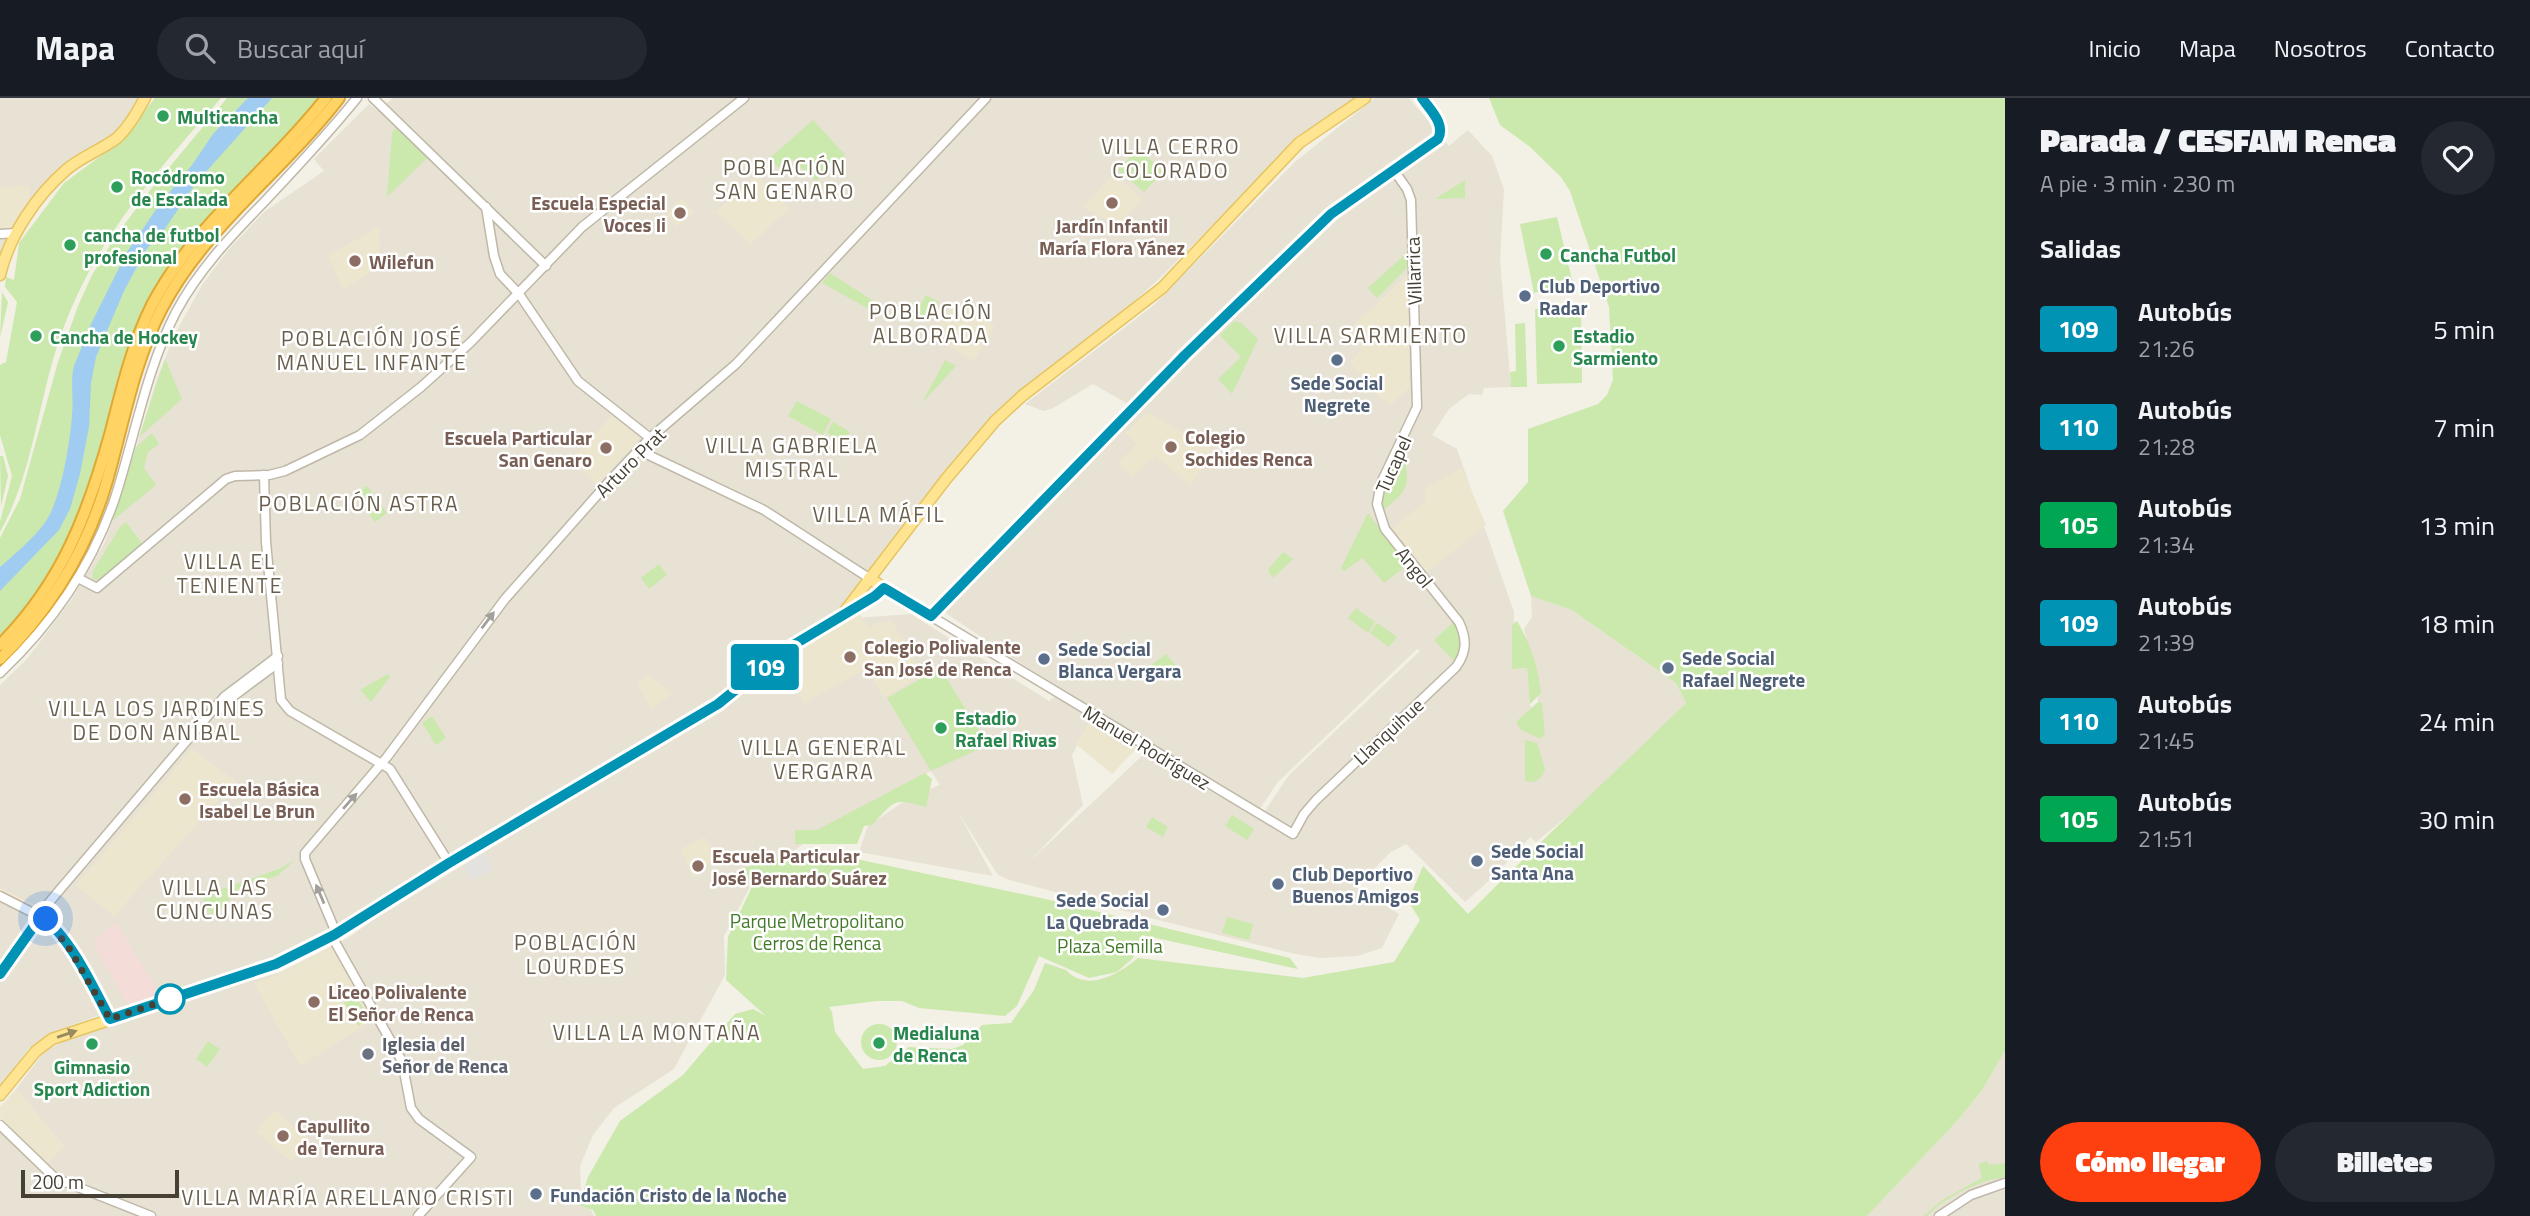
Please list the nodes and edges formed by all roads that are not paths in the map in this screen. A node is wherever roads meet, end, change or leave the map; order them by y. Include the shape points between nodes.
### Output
1 (145, 98) edge
2 (326, 98) edge
3 (339, 98) edge
4 (357, 98) edge
5 (373, 98) edge
6 (744, 98) edge
7 (986, 98) edge
8 (1365, 98) edge
9 (1422, 98) edge
10 (1393, 169) junction
11 (486, 207) junction
12 (16, 233) junction
13 (0, 234) edge
14 (546, 266) junction
15 (0, 275) edge
16 (519, 294) junction
17 (1413, 420) joint
18 (650, 438) junction
19 (638, 450) junction
20 (279, 473) junction
21 (264, 475) junction
22 (264, 485) junction
23 (1377, 509) joint
24 (78, 578) junction
25 (869, 578) junction
26 (884, 588) junction
27 (839, 616) junction
28 (931, 616) junction
29 (1460, 622) joint
30 (0, 645) edge
31 (0, 659) edge
32 (278, 660) junction
33 (0, 673) edge
34 (382, 763) junction
35 (1293, 834) joint
36 (449, 863) junction
37 (0, 896) edge
38 (41, 916) junction
39 (334, 935) junction
40 (0, 974) edge
41 (110, 1019) junction
42 (0, 1095) edge
43 (0, 1125) edge
44 (2005, 1183) edge
45 (130, 1208) junction
46 (123, 1216) edge
47 (151, 1216) edge
48 (418, 1216) edge
49 (1939, 1216) edge

1 - 12 main road via 118,137 72,165 53,183
2 - 30 highway via 198,238 165,282 131,358 78,533 40,598
3 - 31 highway via 207,242 174,286 147,340 85,541 48,603
4 - 24 street via 225,243 186,295 155,360 104,528
5 - 11 street
6 - 14 street via 588,222
7 - 18 street, Arturo Prat via 736,364
8 - 25 main road via 1294,148 1162,288 1005,412
9 - 10 street via 1441,132 1437,140
10 - 17 street, Villarrica via 1411,204 1418,407
10 - 28 street via 1339,206 1185,355
11 - 14 street
11 - 16 street via 496,266
12 - 13 street
12 - 15 main road
14 - 16 street
16 - 18 street via 578,381
16 - 20 street via 445,366 360,435
17 - 23 street, Tucapel via 1379,488
18 - 19 street, Arturo Prat
19 - 25 street, Manuel Rodríguez via 764,510
34 -> 19 street, Arturo Prat via 505,599
20 - 21 street
20 - 22 street
21 - 22 street
21 - 24 street via 222,481 97,588
22 - 32 street via 265,542
23 - 29 street, Angol via 1385,529
24 - 33 street via 44,627
25 - 26 main road, Manuel Rodríguez
25 - 27 main road
26 - 27 main road
26 - 28 street, Manuel Rodríguez
27 - 36 main road via 718,704
28 - 35 street, Manuel Rodríguez
29 - 35 street, Llanquihue via 1465,650 1456,667 1316,800
32 - 34 street via 279,697 287,709
32 - 38 street via 224,697
34 - 36 street
39 -> 34 street, Arturo Prat via 305,853
36 - 39 main road
37 - 38 street
38 - 40 main road
38 - 41 main road via 69,948
39 - 41 main road via 276,964
39 - 48 street via 402,1061 413,1114 471,1157
42 -> 41 main road via 44,1044
43 - 45 street via 55,1178
44 - 49 street via 1978,1192
45 - 46 street
45 - 47 street

